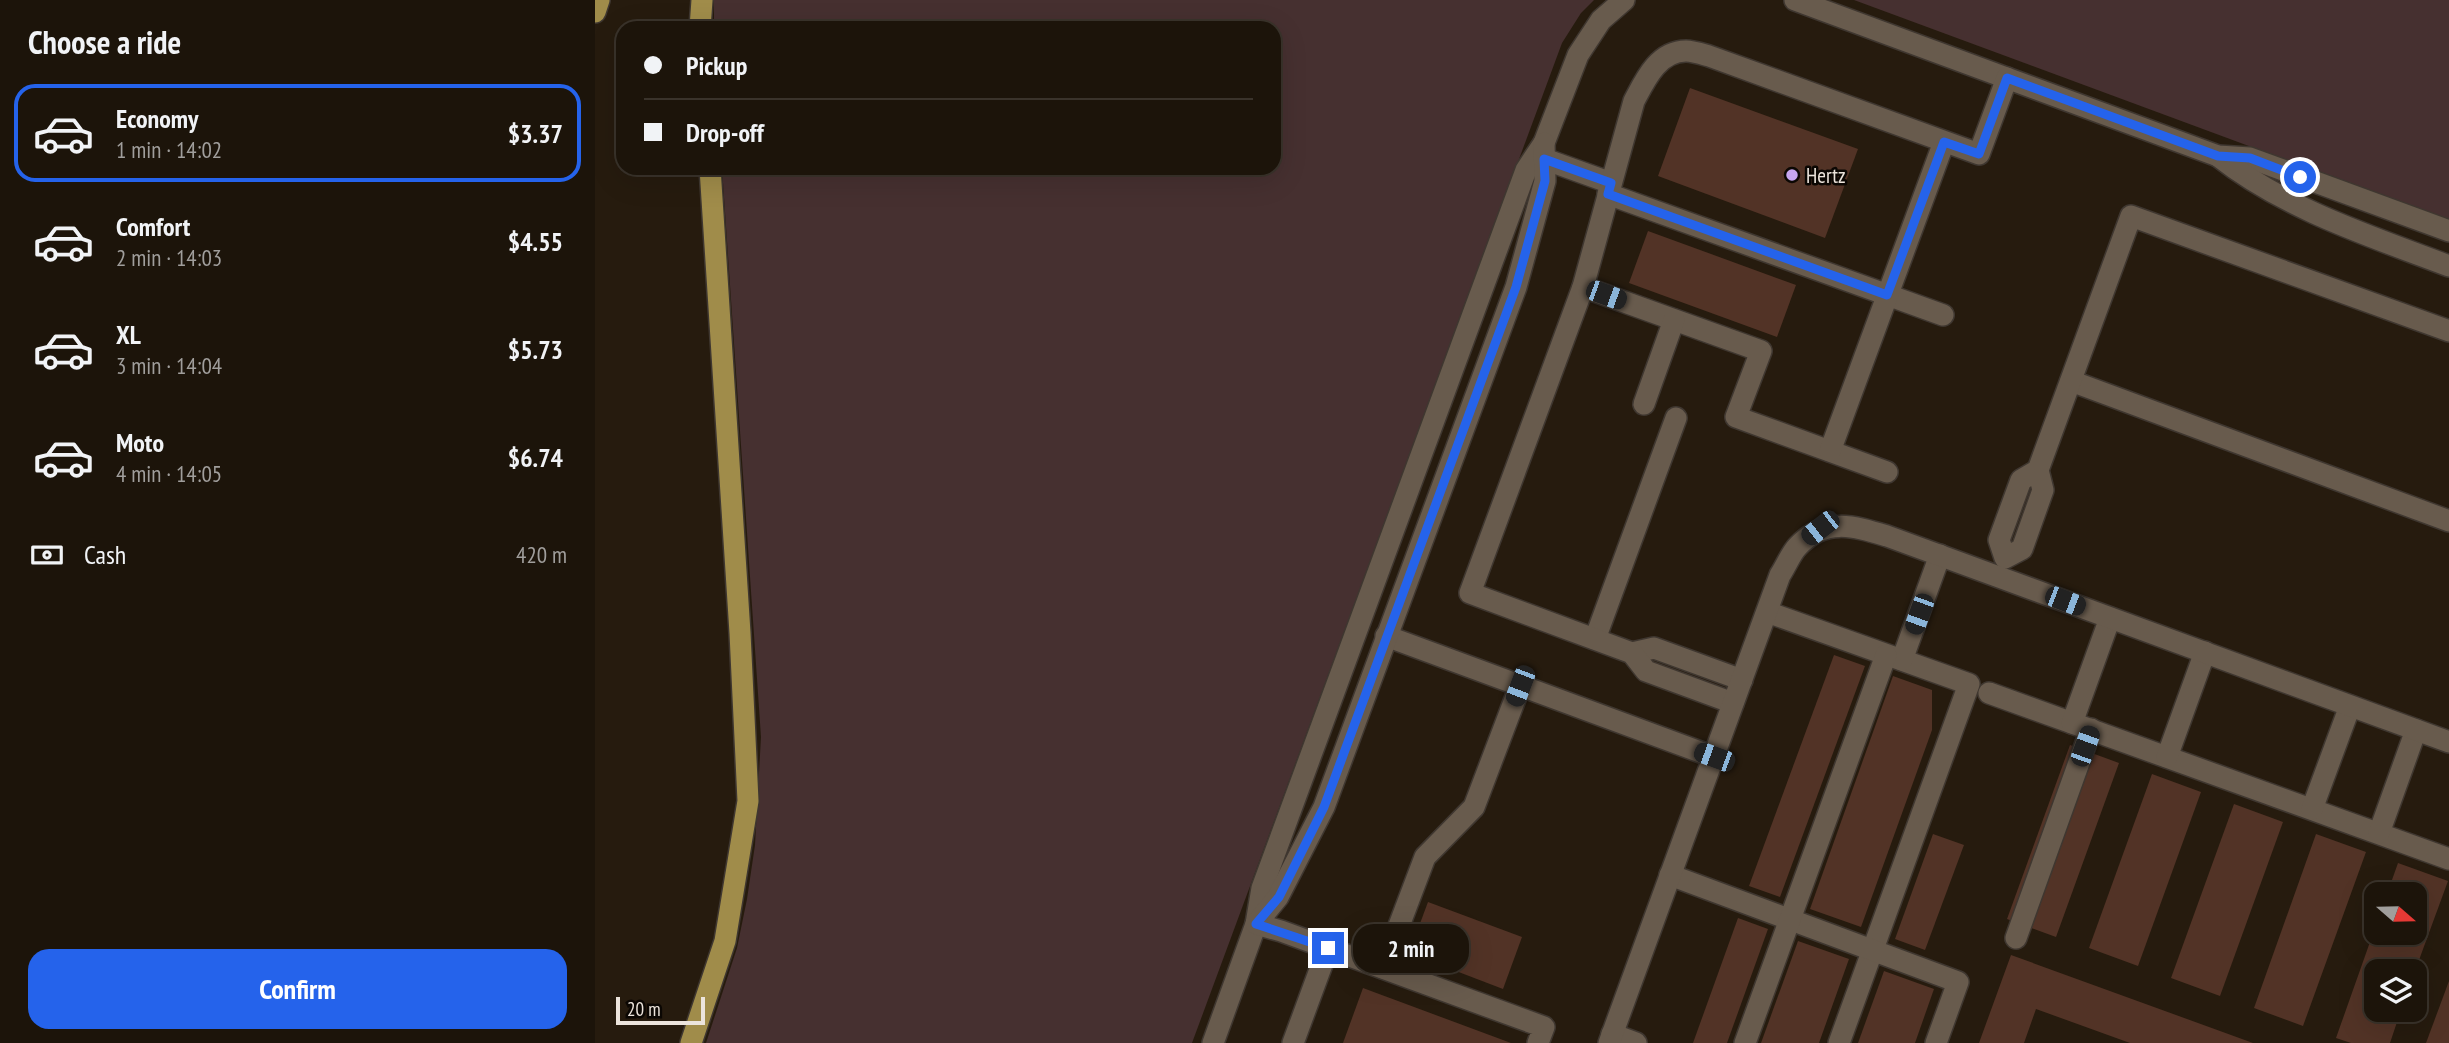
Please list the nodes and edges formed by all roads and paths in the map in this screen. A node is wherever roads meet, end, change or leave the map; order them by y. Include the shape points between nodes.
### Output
1 (600, 0) edge
2 (702, 0) edge
3 (1624, 0) edge
4 (1795, 0) edge
5 (595, 12) edge
6 (700, 21) edge
7 (2007, 78) junction
8 (1944, 142) junction
9 (1541, 153) junction
10 (2218, 156) junction
11 (710, 175) edge
12 (1609, 188) junction
13 (2449, 231) edge
14 (2449, 266) edge
15 (1583, 287) junction
16 (1887, 295) junction
17 (1943, 315) dead end
18 (1675, 320) junction
19 (2449, 331) edge
20 (2071, 381) junction
21 (1644, 404) dead end
22 (1676, 418) dead end
23 (1830, 451) junction
24 (1887, 472) dead end
25 (2449, 521) edge
26 (1940, 555) junction
27 (2002, 567) junction
28 (1767, 612) junction
29 (2110, 618) junction
30 (1387, 636) junction
31 (1595, 639) junction
32 (2205, 652) junction
33 (1632, 653) junction
34 (1894, 658) junction
35 (1742, 680) junction
36 (1520, 686) junction
37 (1989, 693) dead end
38 (1733, 703) junction
39 (2350, 706) junction
40 (2081, 726) junction
41 (2416, 730) junction
42 (2449, 742) edge
43 (1714, 757) junction
44 (2167, 757) junction
45 (2312, 810) junction
46 (2379, 833) junction
47 (2449, 859) edge
48 (1670, 875) junction
49 (1790, 920) junction
50 (1256, 924) junction
51 (2015, 938) dead end
52 (1328, 948) junction
53 (1872, 950) junction
54 (1383, 968) junction
55 (1610, 1039) edge
56 (691, 1043) edge
57 (1213, 1043) edge
58 (1293, 1043) edge
59 (1538, 1043) edge
60 (1636, 1043) edge
61 (1745, 1043) edge
62 (1839, 1043) edge
63 (1935, 1043) edge

1 - 5 main road
2 - 6 main road
3 - 9 lane via 1601,20 1578,55
4 - 7 lane
7 - 8 lane via 1979,154
7 - 10 lane
8 - 12 lane via 1685,51 1665,58 1649,73 1634,101
8 - 16 lane
9 - 12 lane
9 - 30 lane via 1545,181 1516,287
9 - 50 lane via 1526,170 1262,888
10 - 13 lane via 2250,158
10 - 14 lane via 2243,176 2343,226
11 - 56 main road via 748,801 725,940
12 - 15 lane
12 - 16 lane
15 - 18 lane
15 - 31 lane via 1470,593
16 - 17 lane
16 - 23 lane
18 - 21 lane
18 - 23 lane via 1761,351 1736,417
19 - 20 lane via 2131,216
20 - 25 lane
20 - 27 lane via 2038,470 2021,480 1999,540
22 - 31 lane
23 - 24 lane
26 - 27 lane
26 - 28 lane via 1851,526 1820,528 1797,546
26 - 34 lane
27 - 29 lane
28 - 34 lane
28 - 35 lane
29 - 32 lane
29 - 40 lane
30 - 36 lane
30 - 50 lane via 1324,807 1279,897
31 - 33 lane
32 - 39 lane
32 - 44 lane
33 - 35 lane via 1654,648
33 - 38 lane via 1646,671
34 - 49 lane
34 - 53 lane via 1969,684
35 - 38 lane
36 - 43 lane
36 - 54 lane via 1474,807 1425,857
37 - 40 lane
38 - 43 lane
39 - 41 lane
39 - 45 lane
40 - 44 lane
40 - 51 lane
41 - 42 lane
41 - 46 lane
43 - 48 lane
44 - 45 lane
45 - 46 lane
46 - 47 lane
48 - 49 lane
48 - 55 lane
49 - 53 lane
49 - 61 lane
50 - 52 lane
50 - 57 lane
52 - 54 lane
52 - 58 lane
53 - 62 lane
53 - 63 lane via 1958,982
54 - 59 lane via 1544,1027
55 - 60 lane

